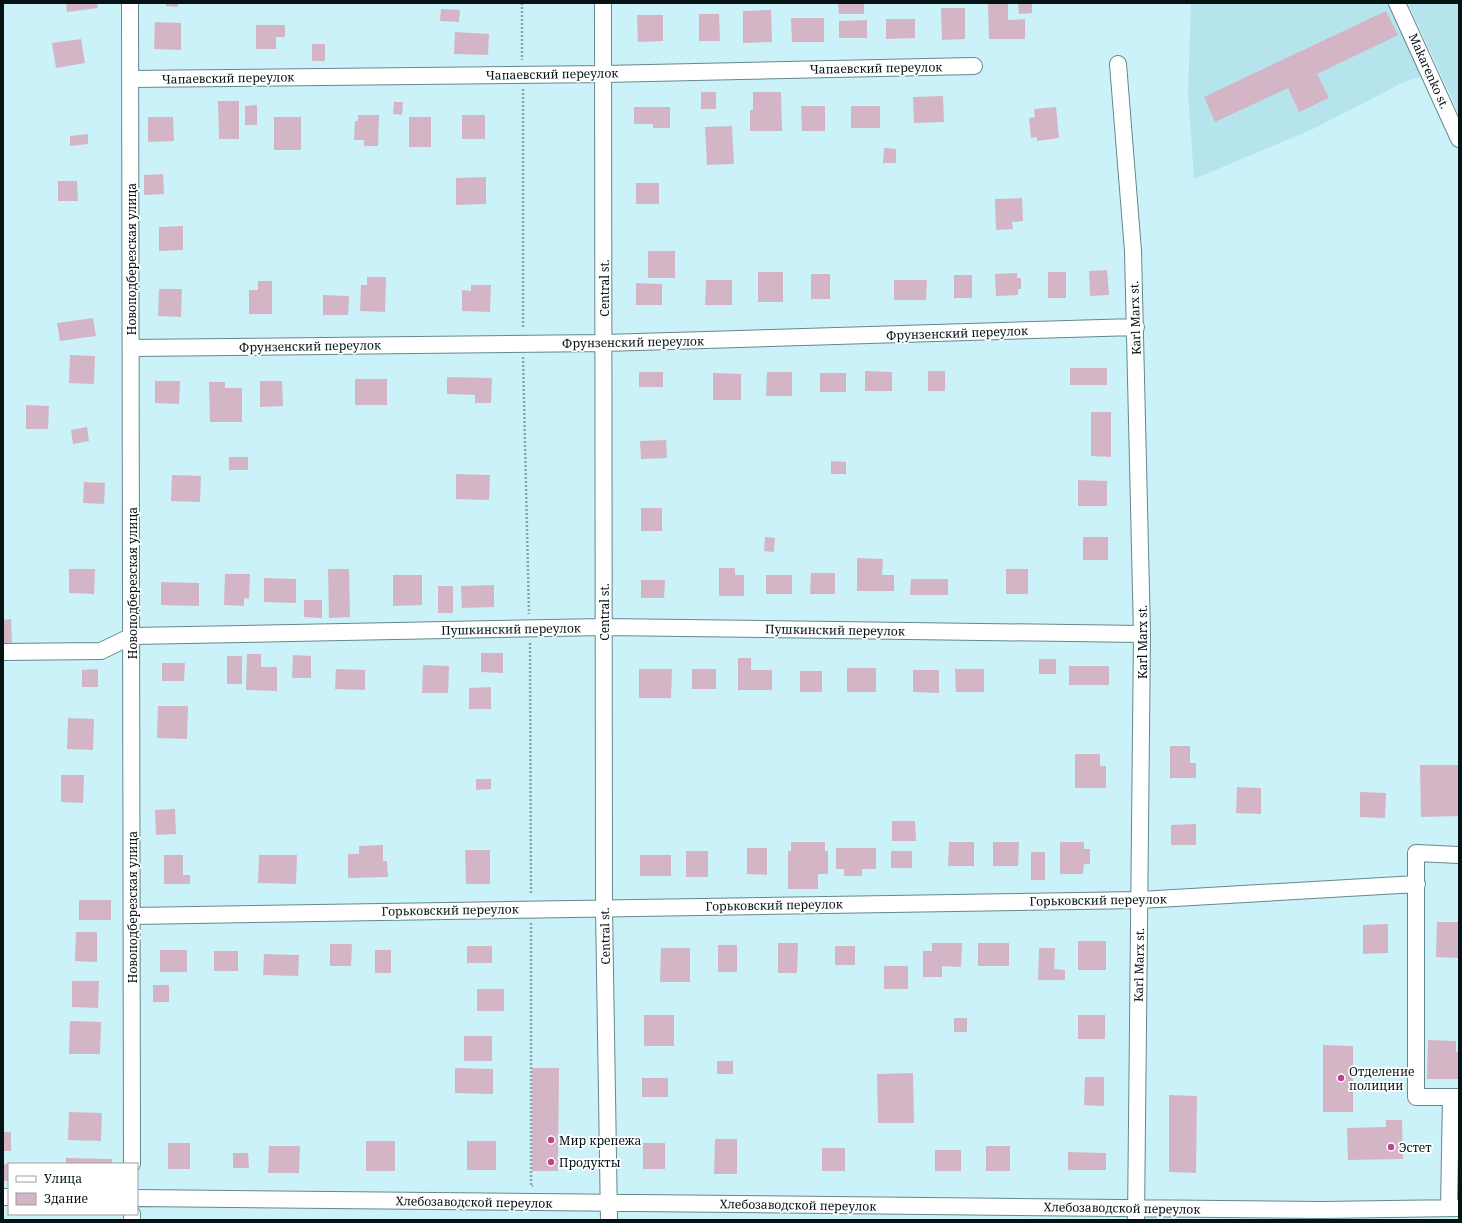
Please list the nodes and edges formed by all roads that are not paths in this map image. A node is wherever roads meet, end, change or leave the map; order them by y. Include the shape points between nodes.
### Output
1 (130, 3) edge
2 (603, 3) edge
3 (1397, 3) edge
4 (1118, 64) dead end
5 (974, 66) dead end
6 (604, 74) junction
7 (130, 79) junction
8 (1459, 139) edge
9 (1136, 327) junction
10 (604, 343) junction
11 (131, 348) junction
12 (604, 627) junction
13 (1142, 634) junction
14 (132, 636) junction
15 (3, 652) edge
16 (1459, 855) edge
17 (1417, 884) junction
18 (1140, 900) junction
19 (604, 908) junction
20 (132, 916) junction
21 (1455, 1097) edge
22 (132, 1163) edge
23 (138, 1198) edge
24 (609, 1203) junction
25 (1454, 1208) edge
26 (1136, 1214) edge
27 (1324, 1215) edge
28 (609, 1220) edge

1 - 7 street, Новоподберезская улица
2 - 6 street, Central st.
3 - 8 street, Makarenko st.
4 - 9 street, Karl Marx st. via 1133,251
5 - 6 street, Чапаевский переулок
6 - 7 street, Чапаевский переулок
6 - 10 street, Central st.
7 - 11 street, Новоподберезская улица
9 - 10 street, Фрунзенский переулок
9 - 13 street, Karl Marx st.
10 - 11 street, Фрунзенский переулок
10 - 12 street, Central st.
11 - 14 street, Новоподберезская улица
12 - 13 street, Пушкинский переулок
12 - 14 street, Пушкинский переулок
12 - 19 street, Central st.
13 - 18 street, Karl Marx st.
14 - 15 street, Пушкинский переулок via 101,651
14 - 20 street, Новоподберезская улица
16 - 17 street via 1416,853
17 - 18 street, Горьковский переулок
17 - 21 street via 1416,1097
18 - 19 street, Горьковский переулок
18 - 26 street, Karl Marx st.
19 - 20 street, Горьковский переулок
19 - 24 street, Central st.
20 - 22 street, Новоподберезская улица
21 - 25 street
23 - 24 street, Хлебозаводской переулок
24 - 26 street, Хлебозаводской переулок
24 - 28 street, Central st.
25 - 27 street, Хлебозаводской переулок
26 - 27 street, Хлебозаводской переулок

